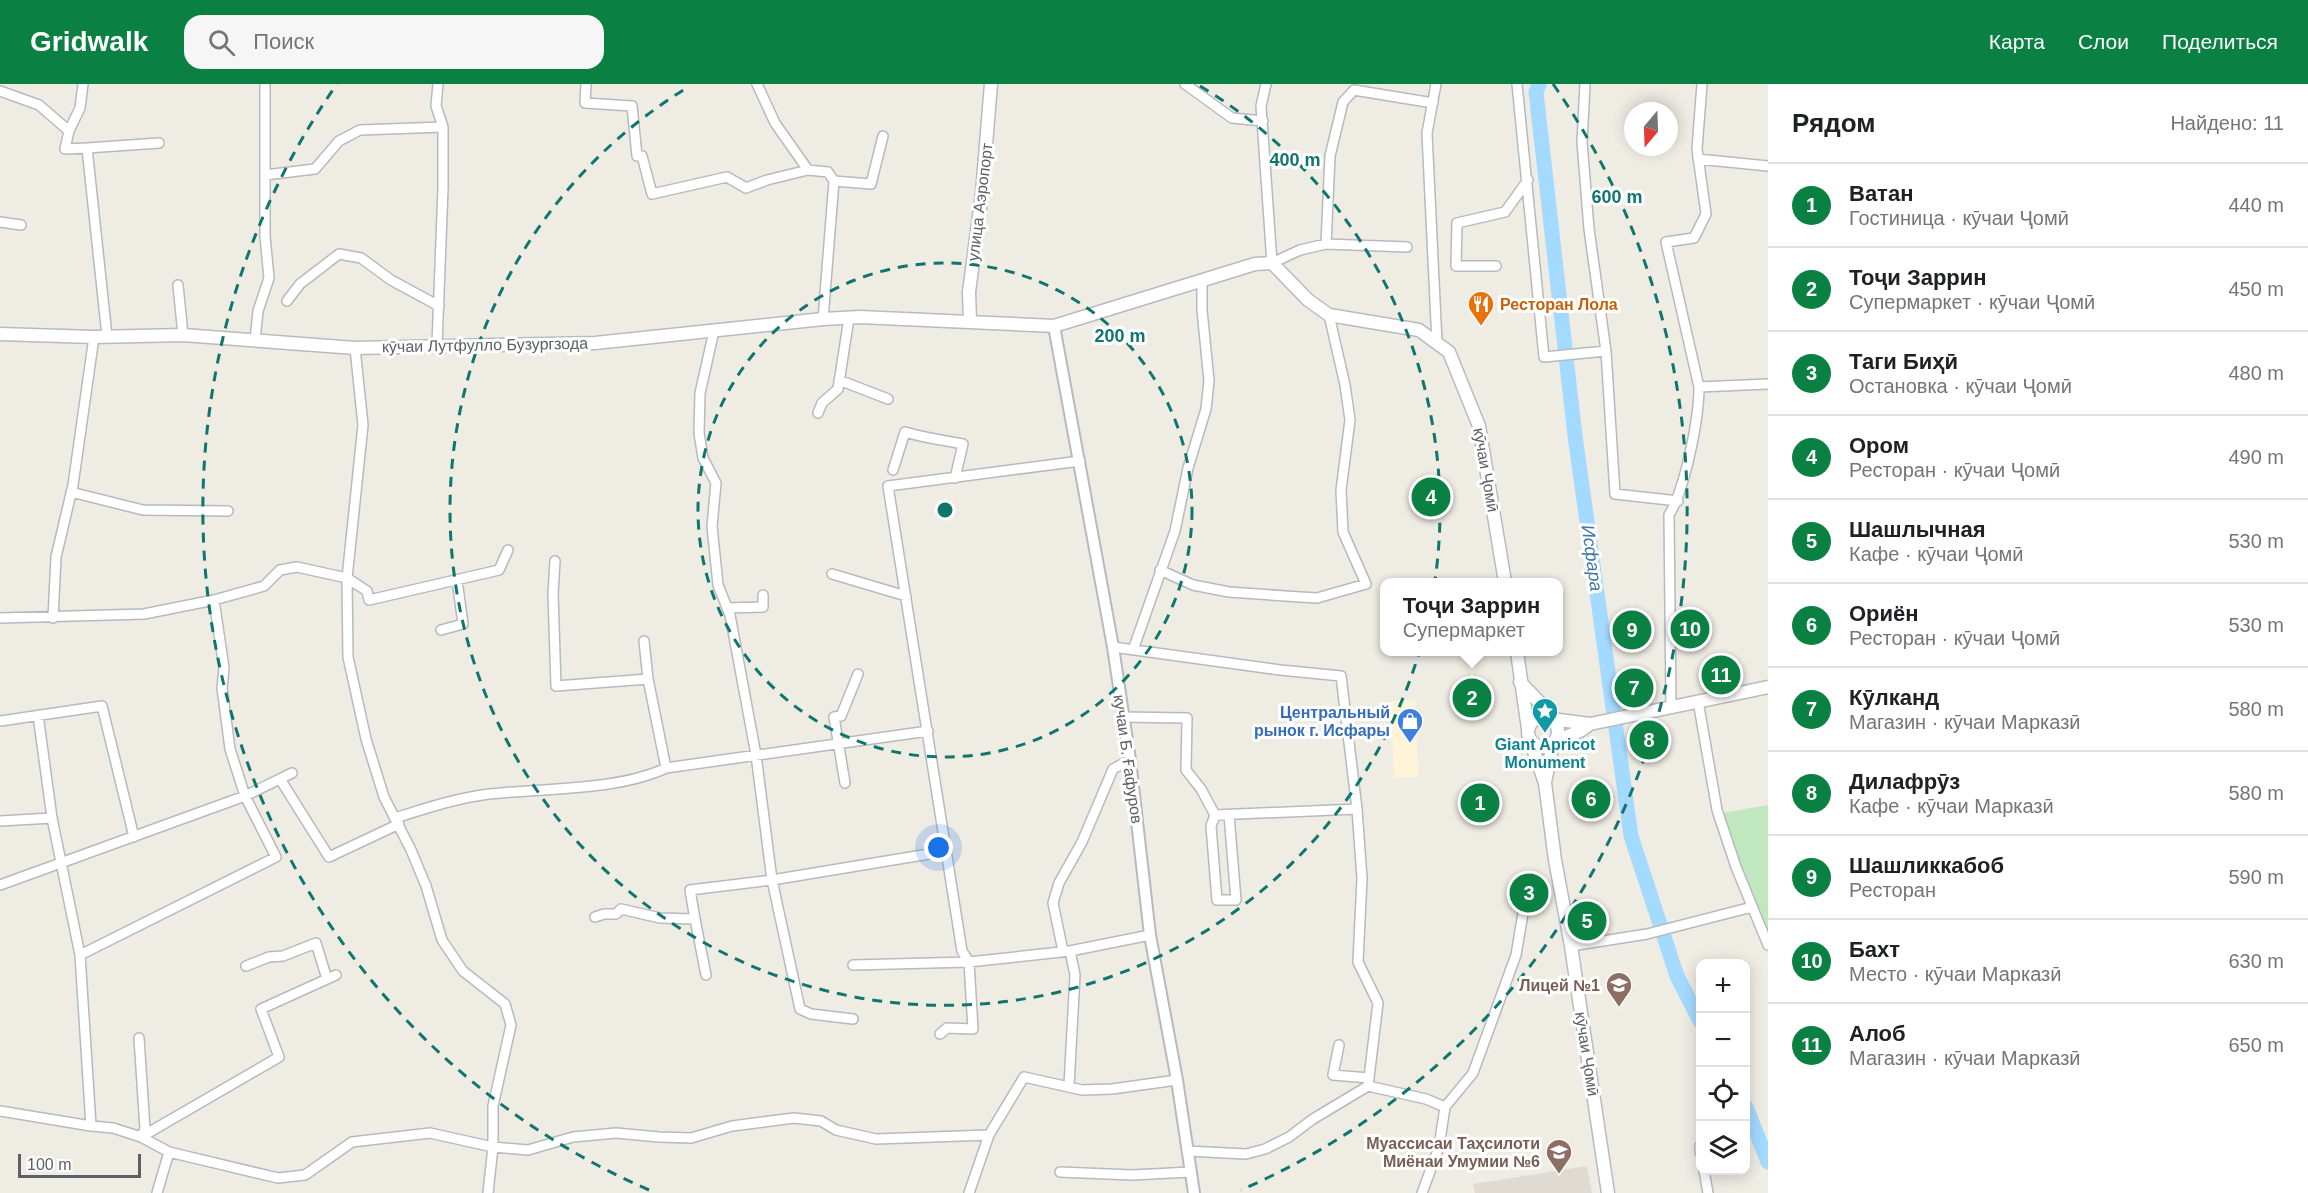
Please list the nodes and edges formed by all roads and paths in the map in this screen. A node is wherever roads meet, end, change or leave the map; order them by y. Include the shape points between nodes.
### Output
1 (83, 84) edge
2 (265, 84) edge
3 (438, 84) edge
4 (586, 84) edge
5 (757, 84) edge
6 (991, 84) edge
7 (1185, 84) edge
8 (1266, 84) edge
9 (1436, 84) edge
10 (1517, 84) edge
11 (1585, 84) edge
12 (1702, 84) edge
13 (0, 92) edge
14 (1433, 104) junction
15 (1263, 121) junction
16 (443, 127) junction
17 (69, 131) junction
18 (883, 136) dead end
19 (159, 143) dead end
20 (87, 148) junction
21 (1698, 159) junction
22 (1768, 166) edge
23 (808, 170) junction
24 (265, 175) junction
25 (1528, 180) junction
26 (834, 182) junction
27 (0, 222) edge
28 (21, 225) dead end
29 (1326, 244) junction
30 (1407, 247) dead end
31 (1272, 263) junction
32 (1496, 266) dead end
33 (1202, 280) junction
34 (178, 285) dead end
35 (287, 301) dead end
36 (439, 306) junction
37 (1329, 315) junction
38 (849, 318) junction
39 (823, 319) junction
40 (969, 321) junction
41 (1054, 326) junction
42 (714, 331) junction
43 (0, 334) edge
44 (183, 335) junction
45 (100, 337) junction
46 (255, 340) junction
47 (1437, 343) junction
48 (436, 345) junction
49 (355, 348) junction
50 (1601, 352) junction
51 (839, 380) junction
52 (1768, 384) edge
53 (1699, 387) junction
54 (888, 399) dead end
55 (818, 413) dead end
56 (1080, 461) junction
57 (893, 470) dead end
58 (955, 478) junction
59 (71, 492) junction
60 (1678, 501) junction
61 (228, 511) dead end
62 (508, 550) dead end
63 (555, 561) dead end
64 (1160, 570) junction
65 (832, 574) dead end
66 (347, 578) junction
67 (1504, 578) edge
68 (457, 580) junction
69 (763, 595) dead end
70 (906, 596) junction
71 (213, 600) junction
72 (727, 608) junction
73 (0, 618) edge
74 (53, 618) junction
75 (441, 630) dead end
76 (644, 641) dead end
77 (1113, 647) junction
78 (1133, 650) junction
79 (1517, 656) edge
80 (858, 674) dead end
81 (648, 680) junction
82 (1520, 682) junction
83 (1768, 687) edge
84 (1698, 701) junction
85 (1671, 707) junction
86 (38, 715) junction
87 (1122, 717) junction
88 (1550, 718) junction
89 (0, 721) edge
90 (1594, 723) junction
91 (928, 731) junction
92 (1529, 734) junction
93 (1553, 743) junction
94 (838, 744) junction
95 (756, 755) junction
96 (1130, 760) junction
97 (666, 768) junction
98 (292, 773) dead end
99 (280, 779) junction
100 (845, 783) dead end
101 (1545, 783) junction
102 (245, 796) junction
103 (1356, 809) junction
104 (1215, 815) junction
105 (1229, 815) junction
106 (52, 818) junction
107 (0, 821) edge
108 (397, 821) junction
109 (134, 837) junction
110 (947, 851) junction
111 (61, 862) junction
112 (772, 880) junction
113 (0, 885) edge
114 (1524, 885) dead end
115 (1752, 907) junction
116 (595, 917) dead end
117 (695, 919) junction
118 (1150, 935) junction
119 (1768, 945) edge
120 (1570, 946) junction
121 (1067, 951) junction
122 (80, 955) junction
123 (969, 962) junction
124 (853, 965) dead end
125 (246, 966) dead end
126 (706, 975) dead end
127 (853, 1019) dead end
128 (940, 1034) dead end
129 (139, 1038) dead end
130 (1339, 1045) dead end
131 (1177, 1080) junction
132 (1369, 1082) junction
133 (1069, 1086) junction
134 (1445, 1107) junction
135 (0, 1111) edge
136 (91, 1126) junction
137 (989, 1135) junction
138 (141, 1137) junction
139 (493, 1147) junction
140 (1187, 1151) junction
141 (169, 1152) junction
142 (1060, 1172) dead end
143 (1191, 1172) junction
144 (1705, 1175) edge
145 (157, 1193) edge
146 (488, 1193) edge
147 (969, 1193) edge
148 (1194, 1193) edge
149 (1422, 1193) edge
150 (1608, 1193) edge
151 (1708, 1193) edge

1 - 17 street via 80,108
2 - 24 street
3 - 16 street via 436,106
4 - 23 street via 585,103 632,106 636,156 642,156 652,194 727,177 746,188
5 - 23 street via 775,123
6 - 40 main road, улица Аэропорт
7 - 15 street via 1232,118
8 - 15 street via 1261,106
9 - 14 street
10 - 25 street
11 - 50 street via 1582,153
12 - 21 street
13 - 17 street via 39,105
14 - 29 street via 1354,90 1343,102 1330,156
14 - 47 street via 1427,133
15 - 31 street
16 - 24 street via 360,130 339,141 315,169
16 - 36 street
17 - 20 street via 65,149
18 - 26 street via 871,184
19 - 20 street
20 - 45 street
21 - 22 street
21 - 53 street via 1706,214 1695,238 1666,242
23 - 26 street via 828,172
24 - 46 street via 269,278 258,311
25 - 32 street via 1505,212 1457,223 1456,266
25 - 50 street via 1544,357
26 - 39 street
27 - 28 street
29 - 30 street
29 - 31 street
31 - 33 main road via 1255,264
31 - 37 main road, кӯчаи Ҷомӣ via 1308,300
33 - 41 main road
33 - 64 street via 1209,381 1206,409 1175,531
34 - 44 street
35 - 36 street via 300,284 339,254 361,258 391,280
36 - 48 street
37 - 47 main road, кӯчаи Ҷомӣ via 1419,330
37 - 64 street via 1350,420 1341,490 1343,532 1366,584 1317,598 1299,597 1192,585
38 - 39 main road, кӯчаи Лутфулло Бузургзода
38 - 40 main road, кӯчаи Лутфулло Бузургзода
38 - 51 street
39 - 42 main road, кӯчаи Лутфулло Бузургзода
40 - 41 main road, кӯчаи Лутфулло Бузургзода
41 - 56 street, кучаи Б. Ғафуров
42 - 48 main road, кӯчаи Лутфулло Бузургзода via 595,343
42 - 72 street via 700,393 699,433 703,458 716,483 712,526 718,585
43 - 45 main road, кӯчаи Лутфулло Бузургзода
44 - 45 main road, кӯчаи Лутфулло Бузургзода
44 - 46 main road, кӯчаи Лутфулло Бузургзода
45 - 59 street
46 - 49 main road, кӯчаи Лутфулло Бузургзода
47 - 67 main road, кӯчаи Ҷомӣ via 1449,352 1479,426
48 - 49 main road, кӯчаи Лутфулло Бузургзода
49 - 66 street via 363,425
50 - 60 street via 1615,494
51 - 54 street
51 - 55 street via 838,389 822,403
52 - 53 street
53 - 60 street via 1699,407
56 - 58 street
56 - 77 street, кучаи Б. Ғафуров
57 - 58 street via 905,432 963,444
58 - 70 street via 888,486
59 - 61 street via 143,510
59 - 74 street via 56,557
60 - 85 street via 1669,515
62 - 68 street via 500,570
63 - 81 street via 556,686
64 - 78 street
65 - 70 street
66 - 68 street via 367,591 369,600
66 - 71 street via 297,567 280,570 264,586
66 - 108 street via 348,657 366,739 384,797
68 - 75 street via 463,624
69 - 72 street via 763,607
70 - 91 street
71 - 74 street via 144,614
71 - 102 street via 224,668 222,688 230,749
72 - 95 street
73 - 74 street
76 - 81 street
77 - 78 street
77 - 87 street, кучаи Б. Ғафуров
78 - 103 street via 1341,676
79 - 82 main road, кӯчаи Ҷомӣ
80 - 94 street via 841,716 834,717
81 - 97 street
82 - 88 main road
82 - 92 main road, кӯчаи Ҷомӣ
83 - 84 main road
84 - 85 main road
84 - 115 street via 1717,810
85 - 90 main road
86 - 89 street
86 - 106 street
86 - 109 street via 102,706
87 - 96 street, кучаи Б. Ғафуров
87 - 104 street via 1187,718 1185,770
88 - 90 main road
88 - 92 main road via 1533,720
88 - 93 main road via 1557,727
90 - 93 main road
91 - 94 street
91 - 110 street
92 - 93 main road via 1541,747
92 - 101 main road, кӯчаи Ҷомӣ
93 - 101 main road
94 - 95 street
94 - 100 street
95 - 97 street
95 - 112 street
96 - 118 street, кучаи Б. Ғафуров
96 - 121 street via 1113,769 1082,842 1059,883 1053,903
97 - 108 street via 647,777 453,800
98 - 99 street
99 - 102 street
99 - 108 street via 329,857
101 - 120 main road, кӯчаи Ҷомӣ
102 - 109 street
102 - 122 street via 276,857
103 - 105 street
103 - 132 street via 1362,878 1358,962 1378,1003
104 - 105 street
104 - 105 street via 1211,826 1217,900 1236,900
106 - 107 street
106 - 111 street
108 - 139 street via 426,886 442,940 464,971 505,1004 511,1025 493,1106
109 - 111 street
110 - 112 street
110 - 123 street via 962,951
111 - 113 street
111 - 122 street
112 - 117 street via 690,890
112 - 127 street via 800,1009
114 - 134 street via 1516,955 1473,1073
115 - 119 street
115 - 120 street via 1685,926
116 - 117 street via 616,914 621,909 660,918
117 - 126 street
118 - 121 street
118 - 131 street, кучаи Б. Ғафуров
120 - 150 main road, кӯчаи Ҷомӣ
121 - 123 street
121 - 133 street via 1075,975
122 - 136 street
123 - 124 street
123 - 128 street via 973,1029 947,1028
125 - 138 street via 316,943 332,977 261,1009 279,1057
129 - 138 street via 145,1129
130 - 132 street via 1333,1075
131 - 133 street via 1112,1089 1082,1090
131 - 140 street, кучаи Б. Ғафуров
132 - 134 street
132 - 140 street via 1265,1149 1246,1154
133 - 137 street via 1024,1077
134 - 149 street via 1439,1146
135 - 136 street
136 - 138 street
137 - 139 street via 876,1138 836,1131 821,1120 794,1118 732,1126 691,1138 616,1132 573,1137 528,1150
137 - 147 street
138 - 141 street
139 - 141 street via 430,1133 352,1142 305,1175 279,1178
139 - 146 street
140 - 143 street, кучаи Б. Ғафуров
141 - 145 street
142 - 143 street
143 - 148 street, кучаи Б. Ғафуров
144 - 151 street

